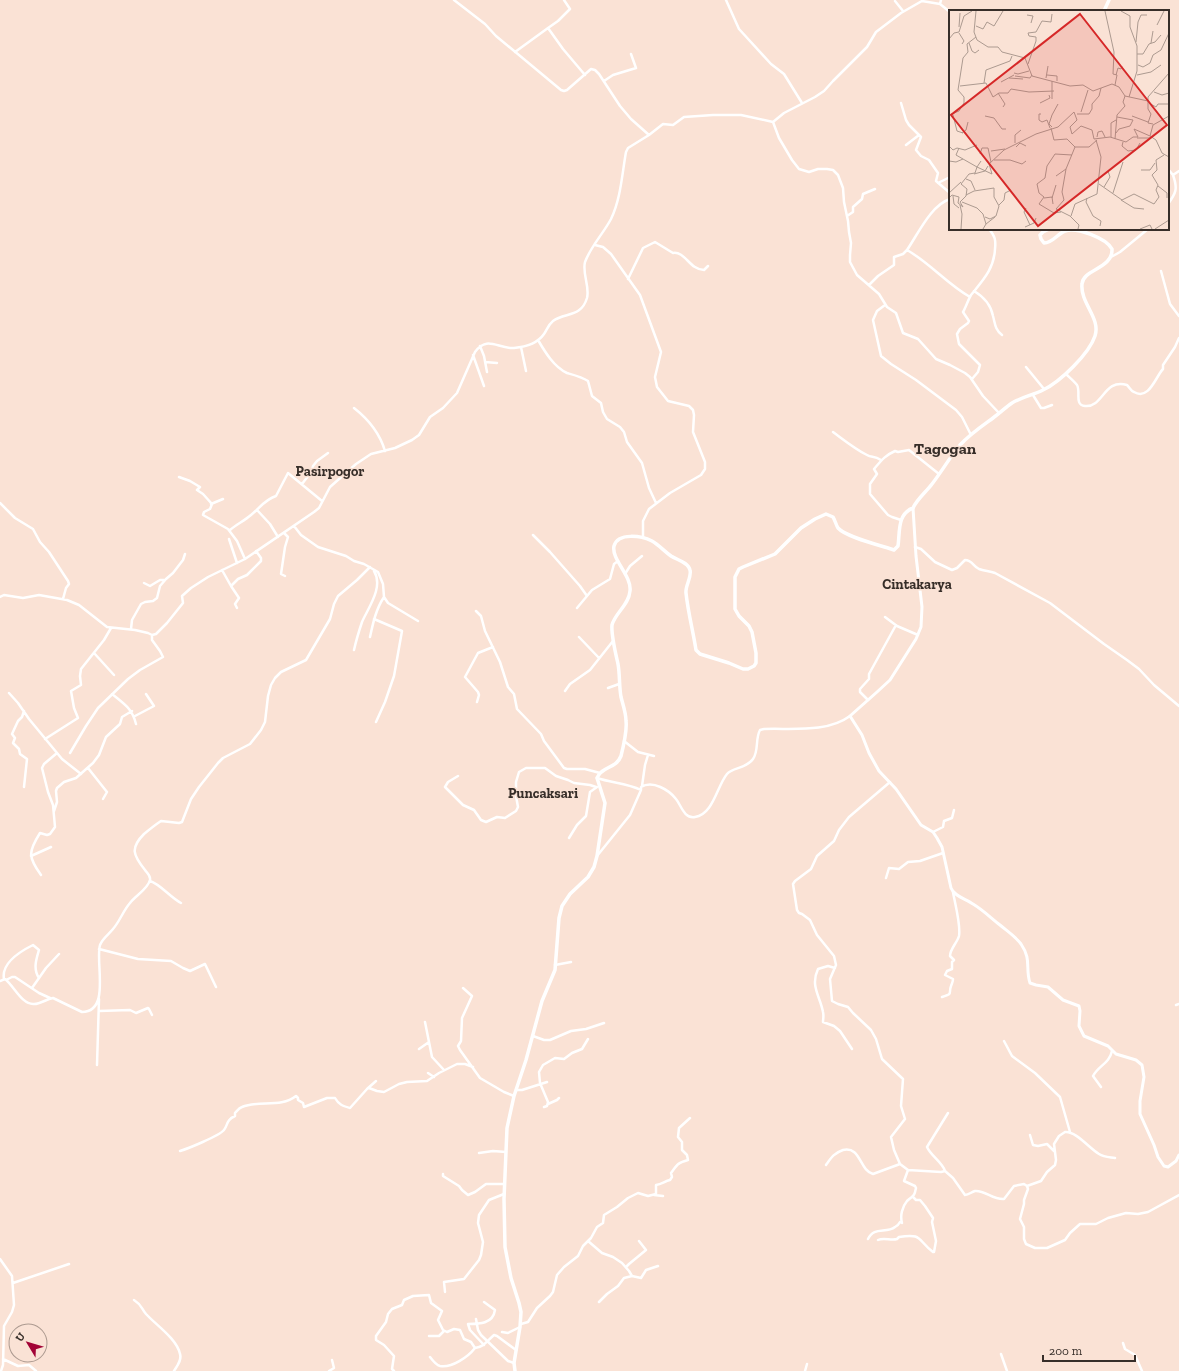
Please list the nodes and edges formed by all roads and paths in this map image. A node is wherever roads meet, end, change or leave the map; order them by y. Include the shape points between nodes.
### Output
1 (454, 0) edge
2 (564, 0) edge
3 (726, 0) edge
4 (922, 0) edge
5 (941, 0) edge
6 (1109, 0) edge
7 (894, 1) edge
8 (940, 4) junction
9 (1104, 10) edge
10 (903, 11) junction
11 (949, 11) edge
12 (548, 28) junction
13 (515, 52) junction
14 (632, 54) dead end
15 (585, 75) junction
16 (604, 81) junction
17 (802, 103) junction
18 (901, 103) dead end
19 (773, 122) junction
20 (919, 135) junction
21 (649, 136) junction
22 (906, 145) dead end
23 (1169, 170) edge
24 (1179, 171) edge
25 (1173, 175) junction
26 (949, 178) edge
27 (938, 183) junction
28 (875, 189) dead end
29 (949, 192) edge
30 (949, 199) edge
31 (1169, 203) edge
32 (847, 216) junction
33 (990, 230) edge
34 (1045, 230) edge
35 (1078, 230) edge
36 (1078, 230) edge
37 (1147, 230) edge
38 (595, 244) junction
39 (908, 250) junction
40 (1110, 257) junction
41 (708, 266) dead end
42 (1161, 271) dead end
43 (628, 279) junction
44 (869, 285) junction
45 (974, 292) junction
46 (970, 297) junction
47 (885, 305) junction
48 (1179, 316) edge
49 (1002, 335) dead end
50 (1179, 338) edge
51 (538, 340) junction
52 (480, 346) junction
53 (521, 347) junction
54 (473, 355) junction
55 (485, 362) junction
56 (497, 363) dead end
57 (1026, 367) dead end
58 (487, 372) dead end
59 (526, 372) dead end
60 (1066, 374) junction
61 (972, 379) junction
62 (484, 386) dead end
63 (1044, 390) junction
64 (1033, 395) junction
65 (1052, 405) dead end
66 (354, 408) dead end
67 (999, 413) junction
68 (833, 432) dead end
69 (971, 435) junction
70 (385, 451) junction
71 (328, 453) dead end
72 (881, 460) junction
73 (939, 474) junction
74 (179, 477) dead end
75 (302, 484) junction
76 (223, 499) dead end
77 (322, 501) junction
78 (0, 503) edge
79 (656, 503) junction
80 (211, 504) junction
81 (913, 508) junction
82 (257, 510) junction
83 (901, 520) junction
84 (294, 526) junction
85 (230, 530) junction
86 (284, 533) junction
87 (533, 535) dead end
88 (278, 537) junction
89 (642, 538) junction
90 (229, 539) dead end
91 (915, 547) junction
92 (256, 551) junction
93 (185, 554) dead end
94 (642, 556) dead end
95 (245, 559) junction
96 (618, 561) junction
97 (237, 563) junction
98 (370, 567) junction
99 (373, 569) junction
100 (222, 570) junction
101 (625, 574) junction
102 (285, 576) dead end
103 (164, 580) junction
104 (144, 583) dead end
105 (231, 586) junction
106 (0, 596) edge
107 (587, 596) junction
108 (384, 597) junction
109 (63, 599) junction
110 (237, 608) dead end
111 (577, 608) dead end
112 (476, 611) dead end
113 (885, 617) dead end
114 (374, 619) junction
115 (418, 621) dead end
116 (896, 625) junction
117 (111, 628) junction
118 (131, 629) junction
119 (152, 635) junction
120 (918, 635) junction
121 (370, 637) dead end
122 (579, 637) dead end
123 (613, 640) junction
124 (493, 647) junction
125 (354, 650) dead end
126 (94, 653) junction
127 (599, 658) junction
128 (114, 675) dead end
129 (620, 684) junction
130 (608, 688) dead end
131 (565, 691) dead end
132 (9, 693) dead end
133 (112, 694) junction
134 (146, 694) dead end
135 (868, 700) junction
136 (477, 702) dead end
137 (1179, 706) edge
138 (24, 710) junction
139 (132, 711) junction
140 (135, 716) junction
141 (850, 716) junction
142 (376, 722) dead end
143 (136, 724) dead end
144 (45, 739) junction
145 (624, 740) junction
146 (70, 753) dead end
147 (57, 754) junction
148 (648, 755) junction
149 (654, 756) dead end
150 (88, 768) junction
151 (600, 773) junction
152 (81, 774) junction
153 (458, 776) dead end
154 (598, 778) junction
155 (890, 782) junction
156 (597, 786) junction
157 (642, 786) junction
158 (24, 787) dead end
159 (641, 790) junction
160 (103, 799) dead end
161 (954, 810) dead end
162 (54, 812) junction
163 (933, 832) junction
164 (569, 838) dead end
165 (51, 847) dead end
166 (943, 853) junction
167 (31, 856) junction
168 (597, 856) junction
169 (41, 874) dead end
170 (886, 878) dead end
171 (150, 881) junction
172 (953, 892) junction
173 (181, 903) dead end
174 (99, 949) junction
175 (59, 954) dead end
176 (571, 962) dead end
177 (556, 965) junction
178 (835, 968) junction
179 (39, 978) junction
180 (5, 979) junction
181 (0, 981) edge
182 (216, 987) dead end
183 (32, 988) junction
184 (463, 988) dead end
185 (99, 996) junction
186 (942, 997) dead end
187 (50, 998) junction
188 (99, 1011) junction
189 (152, 1015) dead end
190 (425, 1022) dead end
191 (604, 1023) dead end
192 (533, 1036) junction
193 (588, 1039) dead end
194 (1004, 1041) dead end
195 (429, 1042) junction
196 (419, 1049) dead end
197 (852, 1049) dead end
198 (1112, 1051) junction
199 (97, 1065) dead end
200 (473, 1067) junction
201 (444, 1070) junction
202 (428, 1073) dead end
203 (434, 1077) junction
204 (376, 1081) dead end
205 (547, 1082) dead end
206 (540, 1083) junction
207 (1101, 1087) dead end
208 (369, 1088) junction
209 (516, 1090) junction
210 (514, 1096) junction
211 (559, 1098) dead end
212 (548, 1104) junction
213 (544, 1107) dead end
214 (948, 1113) dead end
215 (690, 1118) dead end
216 (1071, 1132) junction
217 (1030, 1135) dead end
218 (180, 1151) dead end
219 (1054, 1151) junction
220 (506, 1152) junction
221 (479, 1153) dead end
222 (1179, 1155) edge
223 (1115, 1158) dead end
224 (900, 1164) junction
225 (826, 1165) dead end
226 (908, 1170) junction
227 (945, 1171) junction
228 (443, 1174) dead end
229 (504, 1184) junction
230 (1026, 1186) junction
231 (504, 1194) junction
232 (1179, 1194) edge
233 (653, 1195) junction
234 (663, 1196) dead end
235 (913, 1197) junction
236 (868, 1239) dead end
237 (878, 1240) dead end
238 (588, 1241) junction
239 (640, 1241) dead end
240 (0, 1259) edge
241 (69, 1264) dead end
242 (658, 1266) dead end
243 (626, 1268) junction
244 (632, 1276) junction
245 (13, 1283) junction
246 (445, 1292) dead end
247 (134, 1300) dead end
248 (484, 1302) dead end
249 (599, 1302) dead end
250 (476, 1319) dead end
251 (477, 1324) junction
252 (521, 1325) junction
253 (444, 1331) junction
254 (502, 1332) dead end
255 (428, 1336) dead end
256 (489, 1341) junction
257 (1123, 1343) dead end
258 (484, 1345) junction
259 (474, 1348) junction
260 (516, 1350) junction
261 (1000, 1354) dead end
262 (430, 1357) dead end
263 (2, 1360) junction
264 (332, 1360) dead end
265 (514, 1362) junction
266 (808, 1364) dead end
267 (1, 1371) edge
268 (36, 1371) edge
269 (174, 1371) edge
270 (330, 1371) edge
271 (394, 1371) edge
272 (515, 1371) edge
273 (805, 1371) edge
274 (1007, 1371) edge
275 (1142, 1371) edge

1 - 13 street
2 - 12 street via 570,9
3 - 17 street via 739,29 771,64 784,74
4 - 8 street
4 - 10 street
5 - 8 street
6 - 9 main road
7 - 10 street
8 - 11 street
10 - 17 street via 876,32 867,47 824,91
12 - 13 street
12 - 15 street
13 - 15 street via 564,91
14 - 16 street via 636,68 613,75
15 - 16 street via 593,69
16 - 21 street via 620,106
17 - 19 street
18 - 20 street via 906,120
19 - 21 street via 746,116 704,115 684,118 674,125 663,124
19 - 32 street via 784,146 799,168 809,172 833,170 842,184
20 - 22 street
20 - 27 street via 921,139 916,150 929,160 938,174 935,180
21 - 38 street via 627,149 617,204
23 - 25 street
24 - 25 street
25 - 31 street via 1176,189
26 - 27 street
27 - 29 street
28 - 32 street via 863,194 853,207 853,212
30 - 39 street via 942,202 932,214
32 - 44 street via 851,243 850,262 857,275
33 - 45 street via 995,235 995,258
34 - 35 main road via 1040,235 1044,243 1050,242 1064,232
36 - 40 main road via 1109,245 1112,252
37 - 40 street
38 - 43 street via 608,251
38 - 51 street via 584,265 588,294 584,304 575,313 554,320
39 - 44 street via 894,257 894,265
39 - 46 street
40 - 60 main road via 1082,282 1084,300 1096,328 1095,337
41 - 43 street via 704,270 698,269 680,253 672,253 655,242 643,248
42 - 48 street via 1170,304
43 - 79 street via 640,295 660,349 655,377 657,387 668,401 689,406 693,410 693,432 705,462 705,469 701,475
44 - 47 street via 879,294
45 - 46 street
45 - 49 street via 988,303 997,329
46 - 61 street via 963,312 969,322 957,334 959,344 980,365
47 - 61 street via 896,314 903,333 918,339 936,359 958,368
47 - 69 street via 877,311 873,320 881,356 956,410
50 - 60 street via 1154,384 1145,393 1136,394 1127,385 1116,384 1092,405 1082,406 1077,385
51 - 53 street
51 - 79 street via 558,368 588,381 592,396 601,403 607,419 624,432 627,442 644,469
52 - 53 street via 490,343 509,348
52 - 54 street
52 - 55 street
53 - 59 street
54 - 62 street
54 - 70 street via 455,395 430,417 418,436
55 - 56 street
55 - 58 street
57 - 63 street
60 - 63 main road
61 - 67 street
63 - 64 main road
64 - 65 street via 1040,408
64 - 67 main road via 1014,402
66 - 70 street via 373,428
67 - 69 main road
68 - 72 street via 855,448
69 - 73 main road via 956,450
70 - 77 street via 371,454 356,464 330,487
71 - 75 street via 317,461
72 - 73 street via 895,451 909,450
72 - 83 street via 874,469 877,474 870,484 870,494 888,515
73 - 81 main road
74 - 80 street via 199,487 197,490
75 - 77 street
75 - 82 street via 288,473 279,493
76 - 80 street
77 - 84 street via 319,508
78 - 109 street via 15,518 33,530 49,552 69,584
79 - 89 street via 649,509 643,521
80 - 85 street via 203,515
81 - 83 main road via 905,513
81 - 91 street
82 - 85 street
82 - 88 street
83 - 89 main road via 898,546 894,550 842,531 831,516 822,515 802,528 775,554 739,570 734,580 735,609 752,632 756,653 756,663 746,670 698,652 686,592 690,568 652,541
84 - 86 street
84 - 98 street via 301,535 318,547
85 - 95 street
86 - 88 street
86 - 102 street via 288,537 281,574
87 - 107 street
88 - 92 street
89 - 96 main road via 628,536 618,540 614,549
90 - 97 street
91 - 120 street via 922,607
91 - 137 street via 935,562 952,570 965,560 969,560 980,570 995,573 1050,603 1139,669 1154,686
92 - 95 street
92 - 105 street via 261,561
93 - 103 street via 174,573
94 - 101 street
95 - 97 street
96 - 101 main road
96 - 107 street via 614,564 610,579
97 - 100 street
98 - 99 street
98 - 171 street via 338,596 330,619 306,660 281,672 273,682 268,696 264,725 250,744 218,763 191,799 182,822 161,821 138,840 134,848 135,855
99 - 108 street via 380,576
99 - 125 street via 378,577 376,588
100 - 105 street
100 - 119 street via 186,592 182,596 182,603 167,623
101 - 123 main road via 631,590 613,624
103 - 104 street via 150,586
103 - 118 street via 157,598 141,604 132,620
105 - 110 street via 239,598 235,604
106 - 109 street via 4,594 24,598 39,595
107 - 111 street
108 - 114 street
108 - 115 street via 388,603
109 - 117 street via 79,605
112 - 124 street via 481,616
113 - 116 street
114 - 121 street
114 - 142 street via 402,631 392,680
116 - 120 street
116 - 135 street via 869,674 869,679 860,690
117 - 118 street
117 - 126 street
118 - 119 street
119 - 133 street via 152,640 163,657 140,670
120 - 135 street via 885,686
122 - 127 street
123 - 127 street
123 - 129 main road
124 - 136 street via 478,652 465,677 478,692
124 - 151 street via 508,687 514,694 517,709 541,734 562,766 567,769 585,769
126 - 128 street
126 - 144 street via 81,670 82,685 72,691 78,718
127 - 131 street via 590,670 570,684
129 - 130 street
129 - 145 main road via 626,721
132 - 138 street
133 - 139 street
133 - 146 street via 94,714
134 - 140 street via 154,706
135 - 141 street
138 - 144 street
138 - 158 street via 12,734 20,755 27,758
139 - 140 street
139 - 150 street via 122,718 120,724 106,737 99,755
140 - 143 street
141 - 155 street via 862,734 877,768
141 - 157 street via 828,726 760,730 753,760 727,773 714,799 702,815 689,816 674,797 663,789 649,784
144 - 147 street
145 - 148 street via 638,752
145 - 151 main road via 618,762
147 - 152 street
147 - 162 street via 42,768
148 - 149 street
148 - 157 street
150 - 152 street
150 - 160 street via 107,792
151 - 154 main road
152 - 162 street via 57,788
153 - 156 street via 445,787 463,805 474,810 481,820 486,822 497,817 505,818 516,811 516,782 519,772 526,768 545,768 556,776 574,783
154 - 156 main road
154 - 159 street
155 - 163 street via 921,825
155 - 178 street via 849,818 834,841 816,858 811,869 793,883 797,910 810,920 817,935 833,953
156 - 164 street via 590,792 586,816
156 - 168 main road via 604,795 605,803
157 - 159 street
159 - 168 street via 630,815
161 - 163 street via 952,818 944,821 943,827
162 - 167 street via 55,827 48,835 40,833
163 - 166 street
165 - 167 street
166 - 170 street via 920,861 908,862 899,869 889,868
166 - 172 street
167 - 169 street
168 - 177 main road via 588,877 570,894 562,906
171 - 173 street
171 - 174 street via 129,904
172 - 186 street via 959,934 950,952 954,960 952,969 945,975 953,979 951,993
172 - 198 street via 983,910 1016,938 1026,954 1030,983 1048,987 1063,1000 1079,1006 1078,1026 1082,1034 1108,1046
174 - 182 street via 138,959 170,960 191,971 205,964
174 - 185 street
175 - 179 street
176 - 177 street
177 - 192 main road via 542,1001
178 - 197 street via 828,966 818,969 815,980 816,994 823,1012 823,1022 840,1031
178 - 224 street via 830,979 832,1001 848,1006 867,1025 876,1039 882,1059 903,1079 901,1106 905,1119 891,1139
179 - 180 street via 35,966 39,950 33,945 13,959 5,970
179 - 183 street
180 - 181 street
180 - 183 street via 14,977
180 - 187 street via 26,1002 34,1004
183 - 187 street
184 - 200 street via 472,996 462,1018 461,1041 458,1046
185 - 187 street via 96,1005 85,1012
185 - 188 street
188 - 189 street via 130,1010 136,1013 148,1008
188 - 199 street
190 - 195 street
191 - 192 street via 586,1030 571,1031 550,1040
192 - 209 main road
193 - 206 street via 582,1049 542,1065 539,1072
194 - 216 street via 1012,1056 1035,1073 1060,1097
195 - 196 street
195 - 201 street via 432,1057
198 - 207 street via 1109,1060 1100,1066 1093,1076
198 - 222 street via 1136,1060 1143,1067 1140,1112 1158,1157 1164,1166 1168,1167
200 - 201 street via 459,1064
200 - 210 street via 484,1080
201 - 203 street
202 - 203 street
203 - 208 street via 424,1082 415,1080 399,1084 384,1092
204 - 208 street
205 - 206 street
206 - 209 street
206 - 212 street
208 - 218 street via 350,1108 339,1104 335,1098 327,1098 304,1107 296,1096 282,1102 242,1107 227,1122 224,1130
209 - 210 main road
210 - 220 main road via 507,1128
211 - 212 street
212 - 213 street
214 - 227 street via 927,1147
215 - 233 street via 679,1128 678,1137 688,1160 675,1166 671,1178 661,1185 656,1185 656,1192
216 - 219 street via 1059,1136 1054,1144
216 - 223 street via 1099,1154
217 - 219 street via 1033,1146 1046,1144
219 - 230 street via 1054,1166 1041,1181
220 - 221 street
220 - 229 main road
224 - 225 street via 873,1174 865,1169 857,1154 852,1150 845,1150 834,1154
224 - 226 street
226 - 227 street
226 - 235 street via 904,1180 916,1187
227 - 230 street via 965,1196 975,1191 1004,1199 1014,1186
228 - 229 street via 468,1194 486,1184
229 - 231 main road
230 - 232 street via 1028,1189 1020,1216 1020,1222 1024,1226 1024,1239 1029,1246 1041,1249 1065,1240 1080,1224 1096,1224 1126,1213 1148,1212
231 - 246 street via 489,1200 479,1215 478,1223 483,1242 479,1260 464,1279 444,1282
231 - 252 main road via 506,1247 511,1278 521,1312
233 - 234 street
233 - 238 street via 638,1193 607,1212 603,1216 603,1223 597,1227
235 - 236 street via 907,1201 900,1215 902,1223 891,1229 874,1232
235 - 237 street via 926,1206 933,1218 936,1241 934,1252 913,1235 893,1240
238 - 243 street
238 - 252 street via 578,1256 557,1275 550,1296 537,1308 528,1322
239 - 243 street via 646,1250
240 - 245 street via 10,1273
241 - 245 street
242 - 244 street via 646,1270 641,1278
243 - 244 street
244 - 249 street via 624,1278
245 - 263 street via 14,1307 4,1326
247 - 269 street via 179,1351 180,1359
248 - 251 street via 496,1312 488,1321
250 - 251 street
251 - 256 street via 478,1330
251 - 258 street via 468,1324 468,1327
252 - 254 street via 508,1333
252 - 260 main road
253 - 255 street via 438,1336
253 - 259 street via 460,1330 465,1340
253 - 271 street via 438,1321 442,1311 431,1303 428,1294 410,1297 404,1300 402,1305 392,1309 376,1338 394,1356
256 - 258 street
256 - 260 street via 496,1335
256 - 265 street via 508,1361
257 - 275 street via 1125,1349 1135,1355
258 - 259 street
259 - 262 street via 467,1357 450,1364 440,1366
260 - 265 main road
261 - 274 street
263 - 267 street
263 - 268 street via 18,1366 29,1365
264 - 270 street via 334,1368
265 - 272 main road
266 - 273 street

